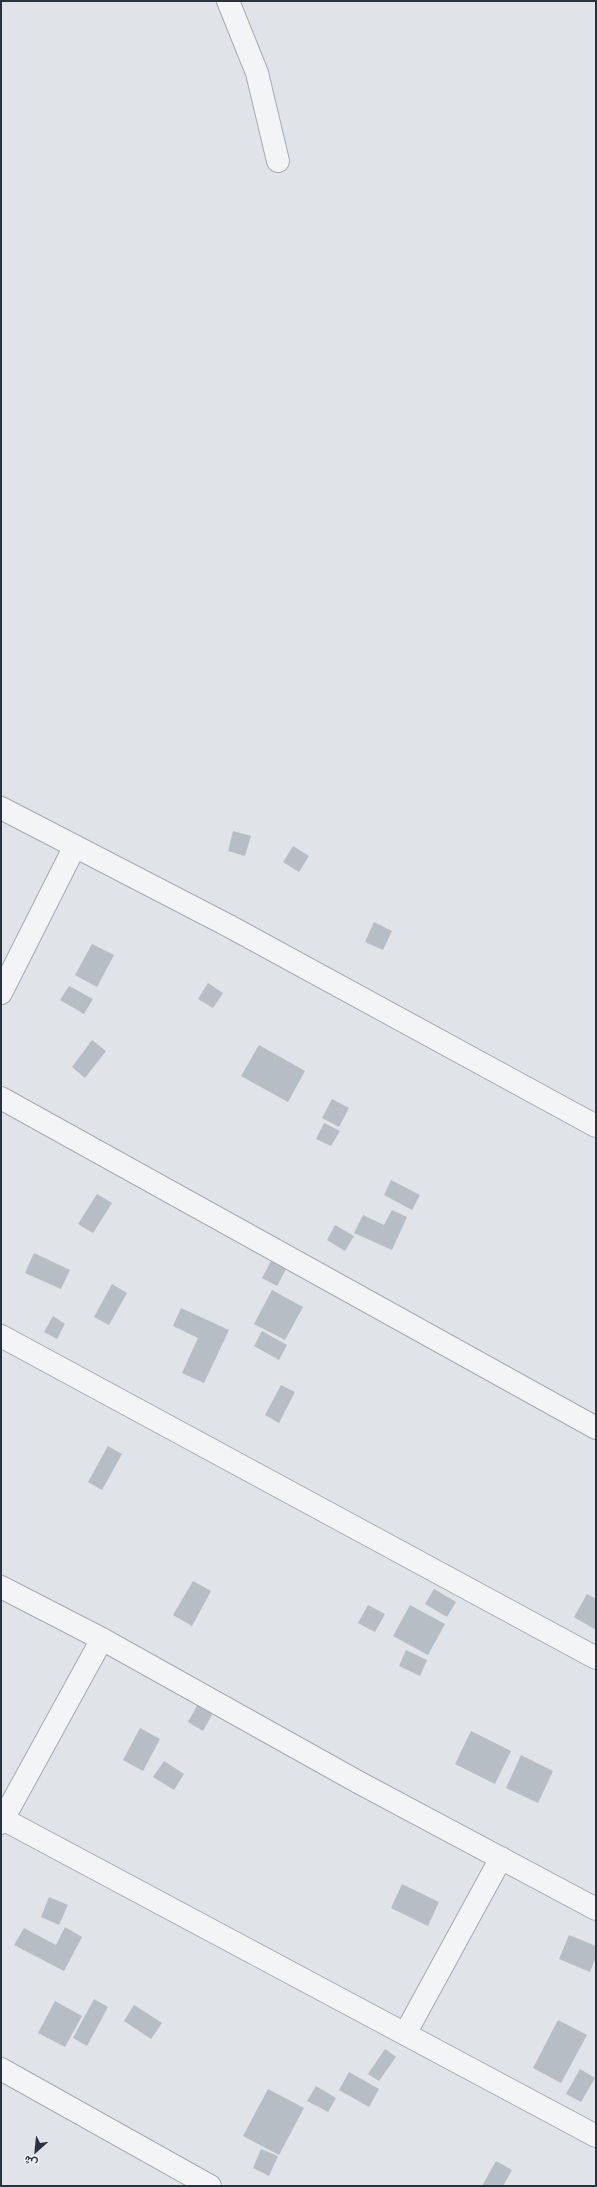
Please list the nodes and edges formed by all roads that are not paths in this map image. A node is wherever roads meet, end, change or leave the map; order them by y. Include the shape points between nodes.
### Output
1 (228, 1) edge
2 (278, 161) dead end
3 (1, 808) edge
4 (75, 846) junction
5 (1, 993) edge
6 (1, 1098) edge
7 (596, 1126) edge
8 (1, 1336) edge
9 (596, 1428) edge
10 (1, 1586) edge
11 (102, 1639) junction
12 (596, 1658) edge
13 (2, 1820) edge
14 (500, 1858) junction
15 (596, 1909) edge
16 (405, 2034) junction
17 (1, 2069) edge
18 (596, 2136) edge
19 (210, 2186) edge

1 - 2 street via 257,73
3 - 4 street
4 - 5 street
4 - 7 street via 236,930
6 - 9 street
8 - 12 street
10 - 11 street
11 - 13 street
11 - 14 street
13 - 16 street
14 - 15 street
14 - 16 street
16 - 18 street
17 - 19 street

